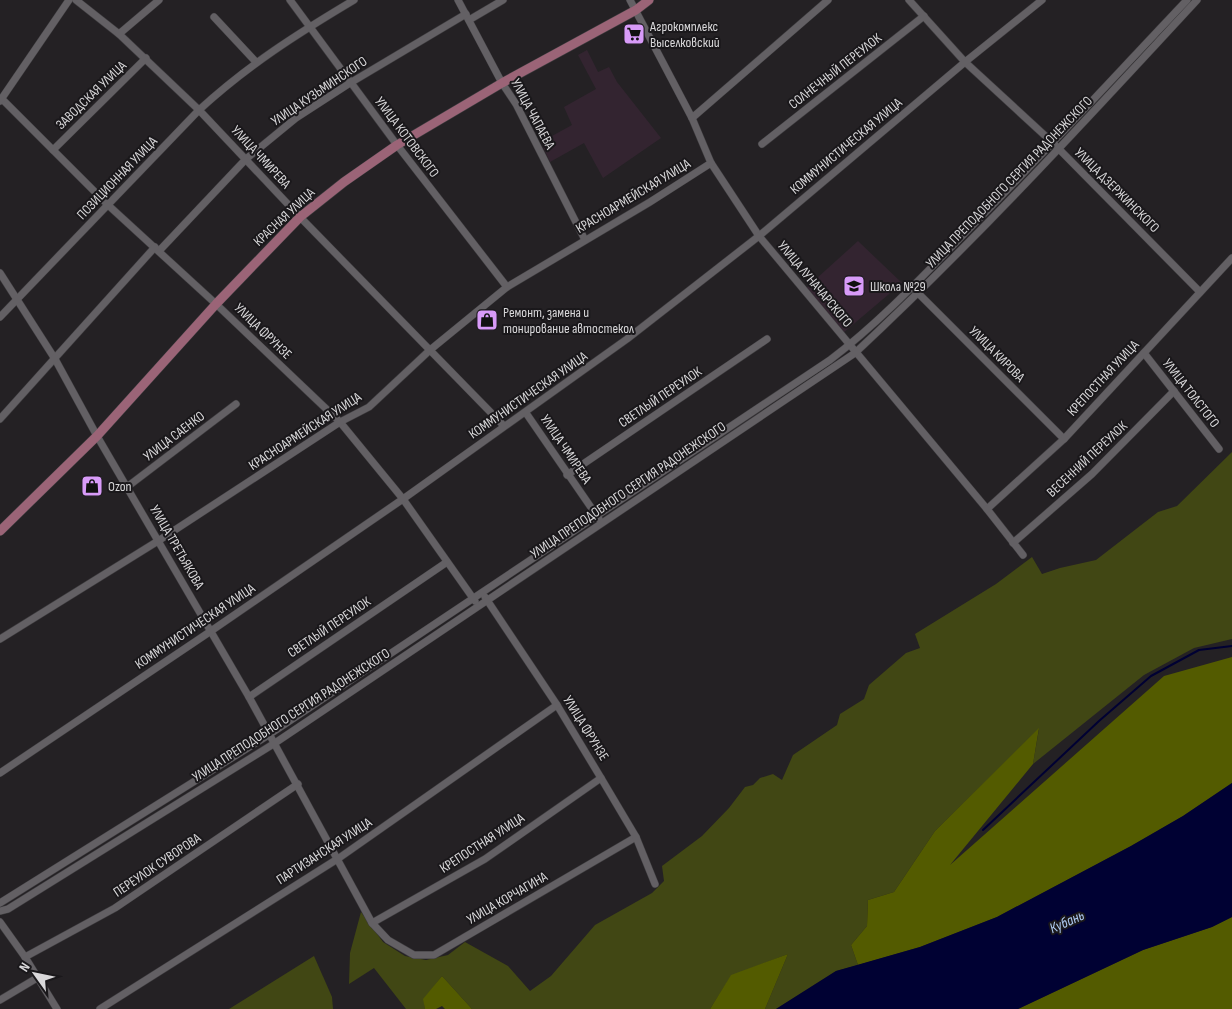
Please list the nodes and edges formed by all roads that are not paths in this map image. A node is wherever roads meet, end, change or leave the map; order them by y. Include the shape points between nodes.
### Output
1 (70, 0) edge
2 (76, 0) edge
3 (159, 0) edge
4 (290, 0) edge
5 (354, 0) edge
6 (458, 0) edge
7 (503, 0) edge
8 (630, 0) edge
9 (649, 0) edge
10 (828, 0) edge
11 (909, 0) edge
12 (1042, 0) edge
13 (1187, 0) edge
14 (1197, 0) edge
15 (636, 10) junction
16 (924, 16) junction
17 (214, 17) dead end
18 (468, 17) junction
19 (310, 26) junction
20 (119, 34) junction
21 (146, 58) junction
22 (256, 62) junction
23 (965, 62) junction
24 (350, 82) junction
25 (502, 83) junction
26 (1, 100) edge
27 (199, 110) junction
28 (692, 118) junction
29 (1053, 143) junction
30 (762, 144) dead end
31 (396, 145) junction
32 (53, 150) junction
33 (1059, 150) junction
34 (246, 159) junction
35 (711, 163) junction
36 (108, 205) junction
37 (300, 217) junction
38 (759, 236) junction
39 (585, 240) junction
40 (157, 249) junction
41 (1232, 258) edge
42 (0, 273) edge
43 (507, 287) junction
44 (912, 287) junction
45 (1200, 292) junction
46 (918, 293) junction
47 (18, 299) junction
48 (216, 304) junction
49 (0, 317) edge
50 (767, 339) dead end
51 (850, 346) junction
52 (430, 350) junction
53 (1144, 352) junction
54 (855, 353) junction
55 (55, 359) junction
56 (1174, 391) junction
57 (236, 404) dead end
58 (526, 413) junction
59 (0, 420) edge
60 (340, 422) junction
61 (504, 426) junction
62 (97, 436) junction
63 (1064, 439) junction
64 (1219, 449) dead end
65 (567, 475) junction
66 (127, 487) junction
67 (403, 499) junction
68 (987, 509) junction
69 (597, 516) junction
70 (602, 523) junction
71 (0, 531) edge
72 (158, 541) junction
73 (1013, 543) junction
74 (1023, 555) dead end
75 (447, 562) junction
76 (483, 593) junction
77 (473, 599) junction
78 (488, 600) junction
79 (478, 606) junction
80 (211, 631) junction
81 (0, 639) edge
82 (249, 697) junction
83 (557, 705) junction
84 (270, 734) junction
85 (275, 743) junction
86 (0, 773) edge
87 (601, 778) junction
88 (298, 784) junction
89 (636, 837) junction
90 (339, 858) junction
91 (655, 884) dead end
92 (0, 903) edge
93 (0, 911) edge
94 (0, 922) edge
95 (372, 923) junction
96 (388, 940) joint
97 (24, 957) junction
98 (37, 978) junction
99 (0, 1000) edge
100 (57, 1009) edge
101 (100, 1009) edge

1 - 26 street
2 - 20 street, УЛИЦА ЧМИРЕВА
3 - 20 street
4 - 19 street, УЛИЦА КОТОВСКОГО
5 - 19 street, ПОЗИЦИОННАЯ УЛИЦА
6 - 18 street, УЛИЦА ЧАПАЕВА
7 - 18 street, УЛИЦА КУЗЬМИНСКОГО
8 - 15 street, УЛИЦА ЛУНАЧАРСКОГО
9 - 15 main road, КРАСНАЯ УЛИЦА
10 - 28 street
11 - 16 street, УЛИЦА ДЗЕРЖИНСКОГО
12 - 23 street, КОММУНИСТИЧЕСКАЯ УЛИЦА
13 - 29 street, УЛИЦА ПРЕПОДОБНОГО СЕРГИЯ РАДОНЕЖСКОГО
14 - 33 street, УЛИЦА ПРЕПОДОБНОГО СЕРГИЯ РАДОНЕЖСКОГО
15 - 25 main road, КРАСНАЯ УЛИЦА
15 - 28 street, УЛИЦА ЛУНАЧАРСКОГО
16 - 23 street, УЛИЦА ДЗЕРЖИНСКОГО
16 - 30 street, СОЛНЕЧНЫЙ ПЕРЕУЛОК
17 - 22 street
18 - 24 street, УЛИЦА КУЗЬМИНСКОГО
18 - 25 street, УЛИЦА ЧАПАЕВА
19 - 22 street, ПОЗИЦИОННАЯ УЛИЦА
19 - 24 street, УЛИЦА КОТОВСКОГО
20 - 21 street, УЛИЦА ЧМИРЕВА
21 - 27 street, УЛИЦА ЧМИРЕВА
21 - 32 street, ЗАВОДСКАЯ УЛИЦА
22 - 27 street, ПОЗИЦИОННАЯ УЛИЦА
23 - 29 street, УЛИЦА ДЗЕРЖИНСКОГО
23 - 38 street, КОММУНИСТИЧЕСКАЯ УЛИЦА
24 - 31 street, УЛИЦА КОТОВСКОГО
24 - 34 street, УЛИЦА КУЗЬМИНСКОГО via 296,118
25 - 31 main road, КРАСНАЯ УЛИЦА
25 - 39 street, УЛИЦА ЧАПАЕВА via 516,104
26 - 32 street, УЛИЦА ФРУНЗЕ
27 - 34 street, УЛИЦА ЧМИРЕВА
27 - 36 street, ПОЗИЦИОННАЯ УЛИЦА
28 - 35 street, УЛИЦА ЛУНАЧАРСКОГО
29 - 33 street, УЛИЦА ДЗЕРЖИНСКОГО
29 - 44 street, УЛИЦА ПРЕПОДОБНОГО СЕРГИЯ РАДОНЕЖСКОГО
31 - 37 main road, КРАСНАЯ УЛИЦА
31 - 43 street, УЛИЦА КОТОВСКОГО
32 - 36 street, УЛИЦА ФРУНЗЕ
33 - 45 street, УЛИЦА ДЗЕРЖИНСКОГО
33 - 46 street, УЛИЦА ПРЕПОДОБНОГО СЕРГИЯ РАДОНЕЖСКОГО
34 - 37 street, УЛИЦА ЧМИРЕВА
34 - 40 street, УЛИЦА КУЗЬМИНСКОГО
35 - 38 street, УЛИЦА ЛУНАЧАРСКОГО
35 - 39 street, КРАСНОАРМЕЙСКАЯ УЛИЦА
36 - 40 street, УЛИЦА ФРУНЗЕ
36 - 47 street, ПОЗИЦИОННАЯ УЛИЦА
37 - 48 main road, КРАСНАЯ УЛИЦА
37 - 52 street, УЛИЦА ЧМИРЕВА
38 - 51 street, УЛИЦА ЛУНАЧАРСКОГО
38 - 58 street, КОММУНИСТИЧЕСКАЯ УЛИЦА
39 - 43 street, КРАСНОАРМЕЙСКАЯ УЛИЦА
40 - 48 street, УЛИЦА ФРУНЗЕ
40 - 55 street, УЛИЦА КУЗЬМИНСКОГО
41 - 45 street, КРЕПОСТНАЯ УЛИЦА
42 - 47 street, УЛИЦА ТРЕТЬЯКОВА
43 - 52 street, КРАСНОАРМЕЙСКАЯ УЛИЦА
44 - 46 street, УЛИЦА КИРОВА
44 - 51 street, УЛИЦА ПРЕПОДОБНОГО СЕРГИЯ РАДОНЕЖСКОГО
45 - 53 street, КРЕПОСТНАЯ УЛИЦА
46 - 54 street, УЛИЦА ПРЕПОДОБНОГО СЕРГИЯ РАДОНЕЖСКОГО
46 - 63 street, УЛИЦА КИРОВА
47 - 49 street, ПОЗИЦИОННАЯ УЛИЦА
47 - 55 street, УЛИЦА ТРЕТЬЯКОВА
48 - 60 street, УЛИЦА ФРУНЗЕ
48 - 62 main road, КРАСНАЯ УЛИЦА
50 - 65 street, СВЕТЛЫЙ ПЕРЕУЛОК
51 - 54 street, УЛИЦА ЛУНАЧАРСКОГО
51 - 69 street, УЛИЦА ПРЕПОДОБНОГО СЕРГИЯ РАДОНЕЖСКОГО
52 - 60 street, КРАСНОАРМЕЙСКАЯ УЛИЦА via 369,407
52 - 61 street, УЛИЦА ЧМИРЕВА
53 - 56 street, УЛИЦА ТОЛСТОГО
53 - 63 street, КРЕПОСТНАЯ УЛИЦА
54 - 68 street, УЛИЦА ЛУНАЧАРСКОГО
54 - 70 street, УЛИЦА ПРЕПОДОБНОГО СЕРГИЯ РАДОНЕЖСКОГО
55 - 59 street, УЛИЦА КУЗЬМИНСКОГО
55 - 62 street, УЛИЦА ТРЕТЬЯКОВА
56 - 64 street, УЛИЦА ТОЛСТОГО
56 - 73 street, ВЕСЕННИЙ ПЕРЕУЛОК via 1092,474
57 - 66 street, УЛИЦА САЕНКО
58 - 61 street, КОММУНИСТИЧЕСКАЯ УЛИЦА
58 - 65 street, УЛИЦА ЧМИРЕВА
60 - 67 street, УЛИЦА ФРУНЗЕ
60 - 72 street, КРАСНОАРМЕЙСКАЯ УЛИЦА
61 - 67 street, КОММУНИСТИЧЕСКАЯ УЛИЦА
62 - 66 street, УЛИЦА ТРЕТЬЯКОВА
62 - 71 main road, КРАСНАЯ УЛИЦА
63 - 68 street, КРЕПОСТНАЯ УЛИЦА
65 - 69 street, УЛИЦА ЧМИРЕВА
66 - 72 street, УЛИЦА ТРЕТЬЯКОВА
67 - 75 street, УЛИЦА ФРУНЗЕ
67 - 80 street, КОММУНИСТИЧЕСКАЯ УЛИЦА
68 - 73 street, УЛИЦА ЛУНАЧАРСКОГО
69 - 70 street, УЛИЦА ЧМИРЕВА
69 - 76 street, УЛИЦА ПРЕПОДОБНОГО СЕРГИЯ РАДОНЕЖСКОГО
70 - 78 street, УЛИЦА ПРЕПОДОБНОГО СЕРГИЯ РАДОНЕЖСКОГО
72 - 80 street, УЛИЦА ТРЕТЬЯКОВА
72 - 81 street, КРАСНОАРМЕЙСКАЯ УЛИЦА
73 - 74 street, УЛИЦА ЛУНАЧАРСКОГО
75 - 77 street, УЛИЦА ФРУНЗЕ
75 - 82 street, СВЕТЛЫЙ ПЕРЕУЛОК
76 - 77 street, УЛИЦА ПРЕПОДОБНОГО СЕРГИЯ РАДОНЕЖСКОГО
76 - 78 street, УЛИЦА ФРУНЗЕ
77 - 79 street, УЛИЦА ФРУНЗЕ
77 - 84 street, УЛИЦА ПРЕПОДОБНОГО СЕРГИЯ РАДОНЕЖСКОГО
78 - 79 street, УЛИЦА ПРЕПОДОБНОГО СЕРГИЯ РАДОНЕЖСКОГО
78 - 83 street, УЛИЦА ФРУНЗЕ
79 - 85 street, УЛИЦА ПРЕПОДОБНОГО СЕРГИЯ РАДОНЕЖСКОГО
80 - 82 street, УЛИЦА ТРЕТЬЯКОВА
80 - 86 street, КОММУНИСТИЧЕСКАЯ УЛИЦА
82 - 84 street, УЛИЦА ТРЕТЬЯКОВА
83 - 87 street, УЛИЦА ФРУНЗЕ
83 - 90 street, ПАРТИЗАНСКАЯ УЛИЦА
84 - 85 street, УЛИЦА ТРЕТЬЯКОВА
84 - 92 street, УЛИЦА ПРЕПОДОБНОГО СЕРГИЯ РАДОНЕЖСКОГО
85 - 88 street, УЛИЦА ТРЕТЬЯКОВА
85 - 93 street, УЛИЦА ПРЕПОДОБНОГО СЕРГИЯ РАДОНЕЖСКОГО
87 - 89 street, УЛИЦА ФРУНЗЕ
87 - 95 street, КРЕПОСТНАЯ УЛИЦА via 484,859
88 - 90 street, УЛИЦА ТРЕТЬЯКОВА
88 - 97 street, ПЕРЕУЛОК СУВОРОВА via 115,908
89 - 91 street, УЛИЦА ФРУНЗЕ
89 - 96 street, УЛИЦА КОРЧАГИНА via 434,955 414,955
90 - 95 street, УЛИЦА ТРЕТЬЯКОВА
90 - 101 street, ПАРТИЗАНСКАЯ УЛИЦА
94 - 97 street
95 - 96 street, УЛИЦА ТРЕТЬЯКОВА
97 - 98 street
98 - 99 street
98 - 100 street

